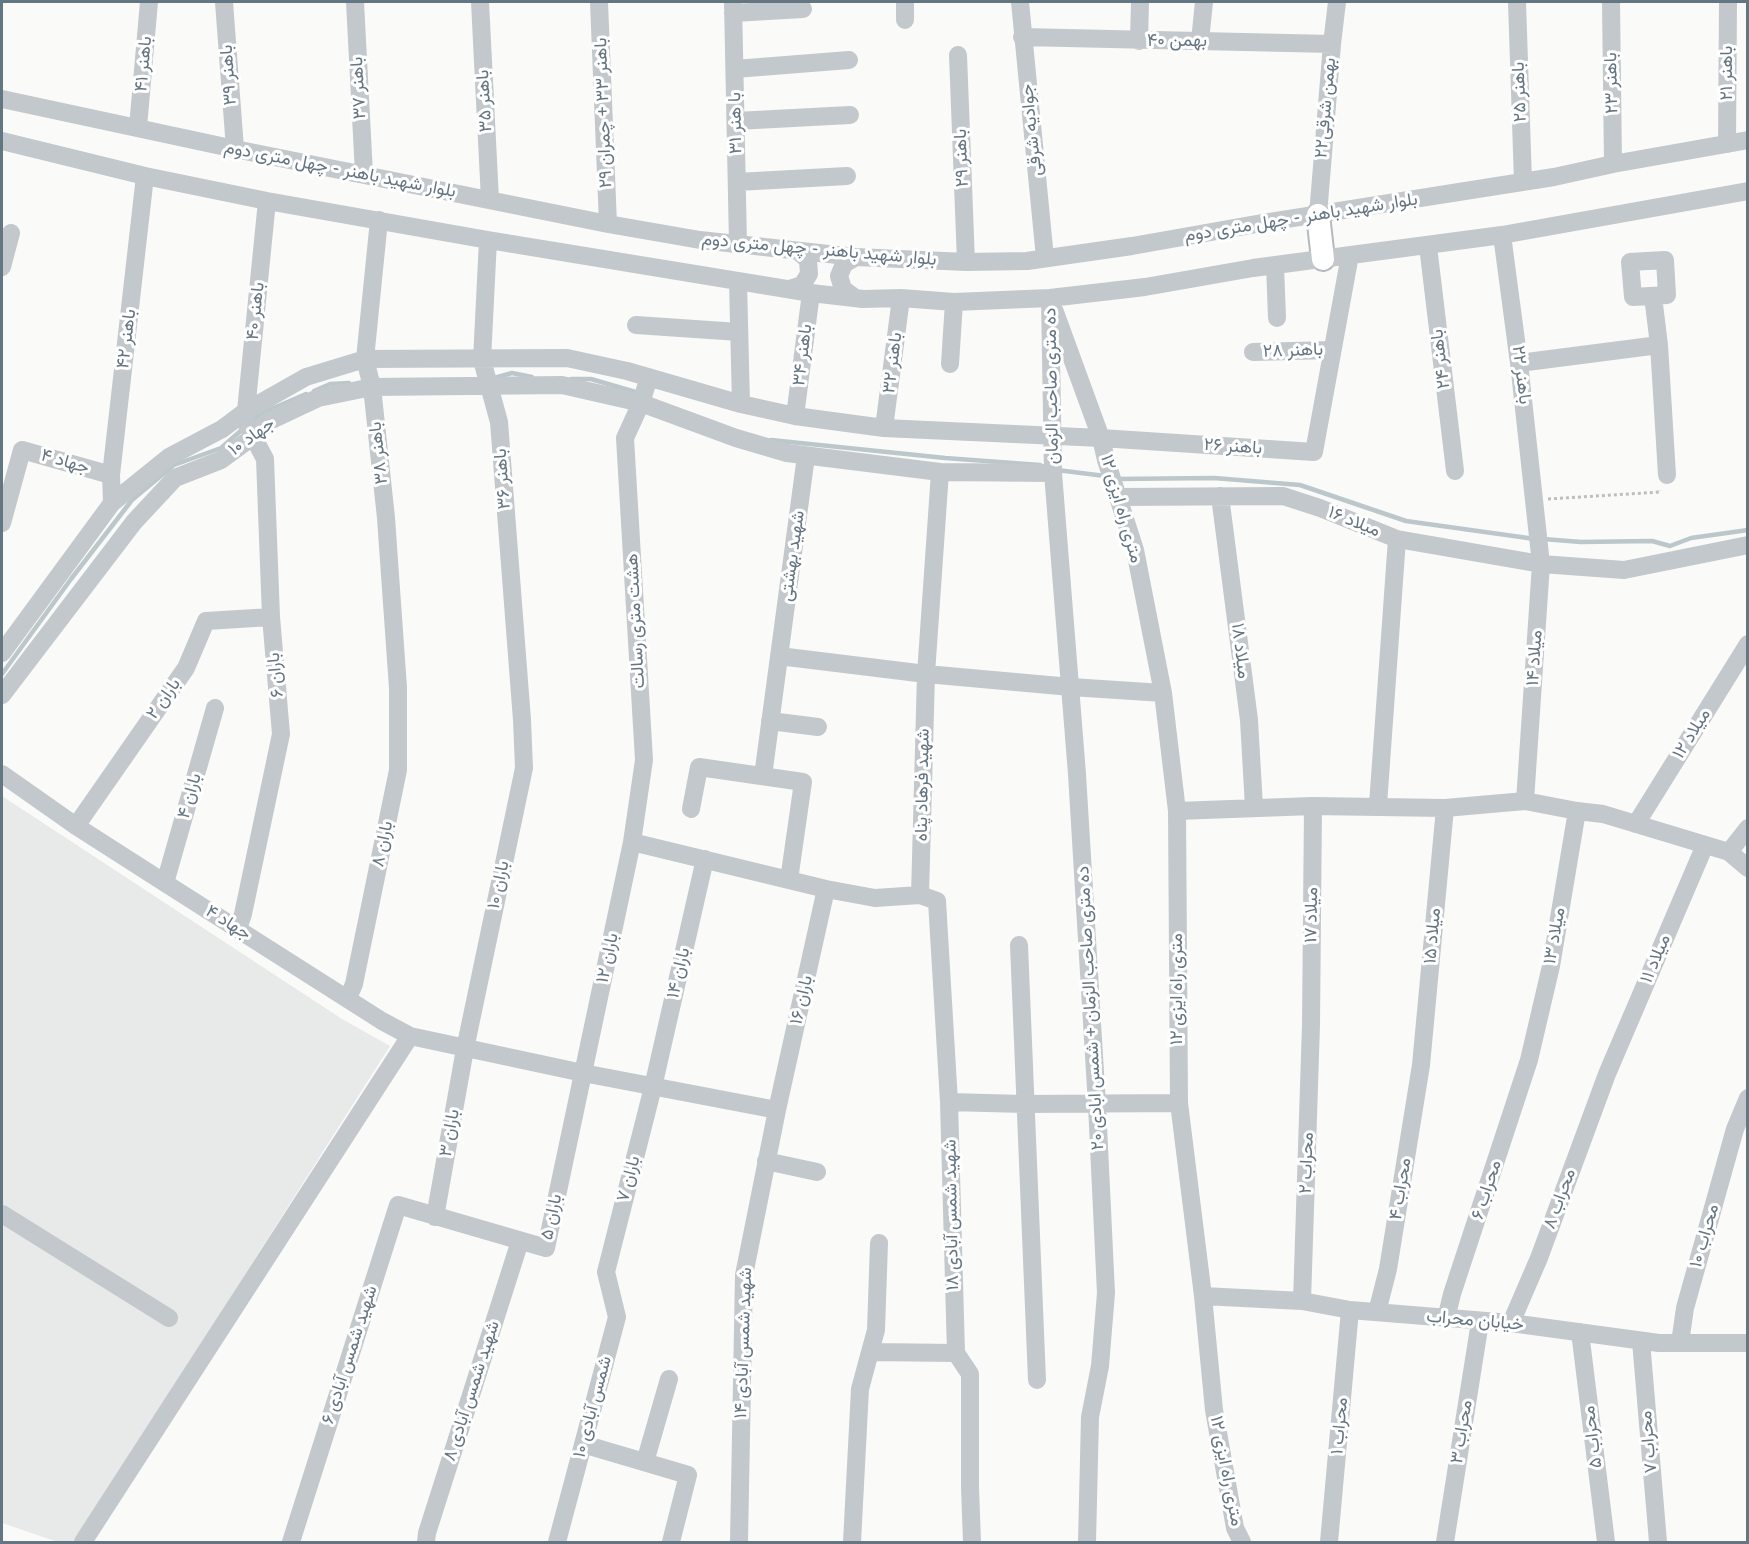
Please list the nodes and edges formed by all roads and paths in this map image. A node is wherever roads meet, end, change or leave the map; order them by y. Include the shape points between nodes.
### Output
1 (149, 2) edge
2 (224, 2) edge
3 (354, 2) edge
4 (480, 2) edge
5 (599, 2) edge
6 (1020, 2) edge
7 (1140, 2) edge
8 (1204, 2) edge
9 (1337, 2) edge
10 (1517, 2) edge
11 (1611, 2) edge
12 (1728, 2) edge
13 (733, 7) edge
14 (803, 9) dead end
15 (1022, 37) junction
16 (1139, 41) junction
17 (1200, 41) junction
18 (1332, 44) junction
19 (958, 55) dead end
20 (849, 60) dead end
21 (735, 69) junction
22 (3, 100) edge
23 (850, 115) dead end
24 (736, 121) junction
25 (138, 128) junction
26 (1748, 140) edge
27 (2, 141) edge
28 (1727, 144) junction
29 (235, 149) junction
30 (1613, 164) junction
31 (364, 174) junction
32 (146, 176) junction
33 (846, 176) dead end
34 (737, 182) junction
35 (1523, 182) junction
36 (1748, 191) edge
37 (490, 200) junction
38 (267, 201) junction
39 (1318, 214) junction
40 (379, 220) junction
41 (608, 224) junction
42 (11, 233) dead end
43 (1502, 235) junction
44 (488, 240) junction
45 (738, 244) junction
46 (1428, 246) junction
47 (798, 250) junction
48 (1350, 255) junction
49 (856, 257) junction
50 (1045, 258) junction
51 (1323, 259) junction
52 (966, 261) junction
53 (1275, 265) junction
54 (2, 267) edge
55 (738, 281) junction
56 (789, 289) junction
57 (811, 294) junction
58 (1653, 296) dead end
59 (854, 297) junction
60 (901, 298) junction
61 (1050, 298) junction
62 (954, 302) junction
63 (1277, 318) dead end
64 (636, 325) dead end
65 (739, 332) junction
66 (1659, 345) junction
67 (1332, 350) junction
68 (1253, 352) dead end
69 (365, 358) junction
70 (482, 360) junction
71 (1520, 363) junction
72 (950, 364) dead end
73 (649, 377) junction
74 (490, 386) junction
75 (372, 387) junction
76 (641, 403) junction
77 (741, 404) junction
78 (795, 416) junction
79 (249, 424) junction
80 (884, 429) junction
81 (1051, 435) junction
82 (1101, 438) junction
83 (806, 456) junction
84 (1455, 471) dead end
85 (940, 472) junction
86 (1053, 473) junction
87 (111, 475) junction
88 (1667, 475) joint
89 (1116, 493) junction
90 (1220, 496) junction
91 (112, 502) junction
92 (1536, 508) junction
93 (2, 522) edge
94 (1397, 539) junction
95 (1748, 545) edge
96 (1541, 564) junction
97 (271, 617) junction
98 (1748, 644) edge
99 (2, 653) edge
100 (779, 656) junction
101 (926, 674) junction
102 (1071, 687) junction
103 (398, 688) joint
104 (1163, 693) junction
105 (2, 696) edge
106 (215, 708) dead end
107 (522, 720) joint
108 (770, 721) junction
109 (818, 727) dead end
110 (2, 774) edge
111 (763, 776) junction
112 (1525, 801) junction
113 (1378, 805) junction
114 (1313, 806) junction
115 (1254, 807) junction
116 (1445, 808) junction
117 (691, 809) dead end
118 (1577, 811) junction
119 (1177, 812) junction
120 (1636, 824) junction
121 (76, 826) junction
122 (1748, 828) edge
123 (632, 842) junction
124 (1705, 845) junction
125 (1729, 852) junction
126 (705, 859) junction
127 (1748, 868) edge
128 (789, 880) junction
129 (165, 883) junction
130 (826, 889) junction
131 (920, 896) junction
132 (238, 929) junction
133 (1019, 945) dead end
134 (348, 998) junction
135 (1311, 1025) joint
136 (410, 1036) junction
137 (465, 1049) junction
138 (1529, 1060) joint
139 (1421, 1065) joint
140 (583, 1073) junction
141 (1606, 1074) joint
142 (653, 1087) junction
143 (1748, 1098) edge
144 (950, 1102) junction
145 (1179, 1103) junction
146 (1024, 1104) junction
147 (1097, 1104) junction
148 (777, 1110) junction
149 (766, 1161) junction
150 (817, 1172) dead end
151 (2, 1214) edge
152 (435, 1217) junction
153 (519, 1240) junction
154 (879, 1243) dead end
155 (606, 1272) joint
156 (1203, 1296) junction
157 (1302, 1301) junction
158 (1350, 1310) junction
159 (1377, 1312) junction
160 (169, 1318) dead end
161 (1446, 1319) junction
162 (1480, 1322) junction
163 (1512, 1323) junction
164 (1580, 1332) junction
165 (1641, 1341) junction
166 (1680, 1343) junction
167 (1748, 1343) edge
168 (870, 1352) junction
169 (956, 1353) junction
170 (669, 1379) dead end
171 (1037, 1380) dead end
172 (583, 1444) junction
173 (645, 1462) junction
174 (83, 1542) edge
175 (291, 1542) edge
176 (426, 1542) edge
177 (557, 1542) edge
178 (671, 1542) edge
179 (739, 1542) edge
180 (852, 1542) edge
181 (972, 1542) edge
182 (1088, 1542) edge
183 (1242, 1542) edge
184 (1329, 1542) edge
185 (1445, 1542) edge
186 (1606, 1542) edge
187 (1658, 1542) edge

1 - 25 street, باهنر ۴۱
2 - 29 street, باهنر ۳۹
3 - 31 street, باهنر ۳۷
4 - 37 street, باهنر ۳۵
5 - 41 street, باهنر ۳۳ + چمران ۲۹
6 - 15 street, جوادیه شرقی
7 - 16 street
8 - 17 street
9 - 18 street, ۲۲بهمن شرقی
10 - 35 street, باهنر ۲۵
11 - 30 street, باهنر ۲۳
12 - 28 street, باهنر ۲۱
13 - 14 street
13 - 21 street, با هنر ۳۱
15 - 16 street, بهمن ۴۰
15 - 50 street, جوادیه شرقی
16 - 17 street, بهمن ۴۰
17 - 18 street, بهمن ۴۰
18 - 39 street, ۲۲بهمن شرقی
19 - 52 street, باهنر ۲۹
20 - 21 street
21 - 24 street, با هنر ۳۱
22 - 25 street, بلوار شهید باهنر - چهل متری دوم
23 - 24 street
24 - 34 street, با هنر ۳۱
25 - 29 street, بلوار شهید باهنر - چهل متری دوم
26 - 28 street, بلوار شهید باهنر - چهل متری دوم
27 - 32 street, بلوار شهید باهنر - چهل متری دوم
28 - 30 street, بلوار شهید باهنر - چهل متری دوم
29 - 31 street, بلوار شهید باهنر - چهل متری دوم
30 - 35 street, بلوار شهید باهنر - چهل متری دوم
31 - 37 street, بلوار شهید باهنر - چهل متری دوم
32 - 38 street, بلوار شهید باهنر - چهل متری دوم
32 - 87 street, باهنر ۴۲
33 - 34 street
34 - 45 street, با هنر ۳۱
35 - 39 street, بلوار شهید باهنر - چهل متری دوم
36 - 43 street, بلوار شهید باهنر - چهل متری دوم
37 - 41 street, بلوار شهید باهنر - چهل متری دوم
38 - 40 street, بلوار شهید باهنر - چهل متری دوم
38 - 79 street, باهنر ۴۰
39 - 50 street, بلوار شهید باهنر - چهل متری دوم
39 - 51 main road
40 - 44 street, بلوار شهید باهنر - چهل متری دوم
40 - 69 street, باهنر ۳۸
41 - 45 street, بلوار شهید باهنر - چهل متری دوم
42 - 54 street
43 - 46 street, بلوار شهید باهنر - چهل متری دوم
43 - 71 street, باهنر ۲۲
44 - 55 street, بلوار شهید باهنر - چهل متری دوم
44 - 70 street, باهنر ۳۶
45 - 47 street, بلوار شهید باهنر - چهل متری دوم
46 - 48 street, بلوار شهید باهنر - چهل متری دوم
46 - 84 street, باهنر ۲۴
47 - 49 street, بلوار شهید باهنر - چهل متری دوم
47 - 56 street via 807,260 809,274 802,285
48 - 51 street, بلوار شهید باهنر - چهل متری دوم
48 - 67 street, باهنر ۲۶
49 - 52 street, بلوار شهید باهنر - چهل متری دوم
49 - 59 street via 844,264 839,276 843,289
50 - 52 street, بلوار شهید باهنر - چهل متری دوم
51 - 53 street, بلوار شهید باهنر - چهل متری دوم
53 - 61 street, بلوار شهید باهنر - چهل متری دوم via 1146,287
53 - 63 street
55 - 56 street, بلوار شهید باهنر - چهل متری دوم
55 - 65 street
56 - 57 street, بلوار شهید باهنر - چهل متری دوم
57 - 59 street, بلوار شهید باهنر - چهل متری دوم
57 - 78 street, باهنر ۳۴
58 - 66 street
59 - 60 street, بلوار شهید باهنر - چهل متری دوم
60 - 62 street, بلوار شهید باهنر - چهل متری دوم
60 - 80 street, باهنر ۳۲
61 - 62 street, بلوار شهید باهنر - چهل متری دوم
61 - 81 street, ده متری صاحب الزمان
61 - 82 street
62 - 72 street
64 - 65 street
65 - 77 street
66 - 71 street
66 - 88 street
67 - 68 street, باهنر ۲۸
67 - 82 street, باهنر ۲۶ via 1314,452
69 - 70 street
69 - 75 street, باهنر ۳۸
69 - 79 street via 306,377
70 - 73 street via 567,358
70 - 74 street, باهنر ۳۶
71 - 92 street, باهنر ۲۲
73 - 76 street, هشت متری رسالت
73 - 77 street
74 - 75 street, جهاد ۱۰
74 - 76 street, جهاد ۱۰ via 562,385
74 - 107 street, باهنر ۳۶ via 499,422
75 - 79 street, جهاد ۱۰ via 318,398 267,423
75 - 103 street, باهنر ۳۸
76 - 83 street, جهاد ۱۰ via 736,438
76 - 123 street, هشت متری رسالت via 626,438 644,760
77 - 78 street
78 - 80 street
79 - 91 street via 222,429 169,457
79 - 97 street, باران ۶ via 265,459
79 - 105 street, جهاد ۱۰ via 221,460 175,478 134,522
80 - 81 street
81 - 82 street
81 - 86 street, ده متری صاحب الزمان
82 - 89 street, ۱۲ متری راه ایزی
83 - 85 street, جهاد ۱۰
83 - 100 street, شهید بهشتی
85 - 86 street, جهاد ۱۰
85 - 101 street, شهید فرهاد پناه
86 - 102 street, ده متری صاحب الزمان + شمس ابادی ۲۰
87 - 91 street, باهنر ۴۲
87 - 93 street, جهاد ۴ via 22,450
88 - 92 path via 1660,492
89 - 90 street, میلاد ۱۶
89 - 104 street, ۱۲ متری راه ایزی via 1135,550
90 - 94 street, میلاد ۱۶ via 1283,496
90 - 115 street, میلاد ۱۸ via 1249,720
91 - 99 street
92 - 96 street, میلاد ۱۴
94 - 96 street
94 - 113 street, میلاد ۱۶
95 - 96 street via 1624,570
96 - 112 street, میلاد ۱۴
97 - 121 street, باران ۲ via 206,621 186,668
97 - 132 street, باران ۶ via 281,735
98 - 120 street, میلاد ۱۲
100 - 101 street
100 - 108 street, شهید بهشتی
101 - 102 street
101 - 131 street, شهید فرهاد پناه
102 - 104 street
102 - 147 street, ده متری صاحب الزمان + شمس ابادی ۲۰
103 - 134 street, باران ۸ via 398,770
104 - 119 street, ۱۲ متری راه ایزی
106 - 129 street, باران ۴
107 - 137 street, باران ۱۰ via 524,768
108 - 109 street
108 - 111 street, شهید بهشتی
110 - 121 street, جهاد ۴
111 - 117 street via 699,766
111 - 128 street via 803,782
112 - 116 street
112 - 118 street
113 - 114 street
113 - 116 street
114 - 115 street
114 - 135 street, میلاد ۱۷
115 - 119 street
116 - 139 street, میلاد ۱۵
118 - 120 street
118 - 138 street, میلاد ۱۳ via 1551,966
119 - 145 street, ۱۲ متری راه ایزی
120 - 124 street
121 - 129 street, جهاد ۴
122 - 125 street
123 - 126 street
123 - 140 street, باران ۱۲
124 - 125 street
124 - 141 street, میلاد ۱۱
125 - 127 street
126 - 128 street
126 - 142 street, باران ۱۴
128 - 130 street
129 - 132 street, جهاد ۴
130 - 131 street via 875,898
130 - 148 street, باران ۱۶
131 - 144 street, شهید شمس آبادی ۱۸ via 937,901
132 - 134 street, جهاد ۴
133 - 146 street
134 - 136 street, جهاد ۴
135 - 157 street, محراب ۲
136 - 137 street, جهاد ۴
136 - 174 street
137 - 140 street, جهاد ۴
137 - 152 street, باران ۳
138 - 161 street, محراب ۶
139 - 159 street, محراب ۴ via 1388,1269
140 - 142 street, جهاد ۴
140 - 153 street, باران ۵ via 546,1248
141 - 163 street, محراب ۸
142 - 148 street, جهاد ۴
142 - 155 street, باران ۷
143 - 166 street, محراب ۱۰ via 1735,1130 1684,1308
144 - 146 street
144 - 169 street, شهید شمس آبادی ۱۸
145 - 147 street
145 - 156 street, ۱۲ متری راه ایزی
146 - 147 street
146 - 171 street
147 - 182 street, ده متری صاحب الزمان + شمس ابادی ۲۰ via 1106,1293 1100,1366 1090,1417
148 - 149 street, شهید شمس آبادی ۱۴
149 - 150 street
149 - 179 street, شهید شمس آبادی ۱۴ via 744,1275
151 - 160 street
152 - 153 street, باران ۵
152 - 175 street, شهید شمس آبادی ۶ via 398,1205
153 - 176 street, شهید شمس آبادی ۸
154 - 168 street via 876,1330
155 - 172 street, شمس آبادی ۱۰ via 617,1317
156 - 157 street, خیابان محراب
156 - 183 street, ۱۲ متری راه ایزی via 1214,1410 1235,1528
157 - 158 street, خیابان محراب
158 - 159 street, خیابان محراب
158 - 184 street, محراب ۱
159 - 161 street, خیابان محراب
161 - 162 street, خیابان محراب
162 - 163 street, خیابان محراب
162 - 185 street, محراب ۳
163 - 164 street, خیابان محراب
164 - 165 street, خیابان محراب
164 - 186 street, محراب ۵
165 - 166 street, خیابان محراب
165 - 187 street, محراب ۷
166 - 167 street, خیابان محراب
168 - 169 street
168 - 180 street via 860,1389
169 - 181 street, شهید شمس آبادی ۱۸ via 970,1374
170 - 173 street
172 - 173 street
172 - 177 street, شمس آبادی ۱۰
173 - 178 street via 688,1475

